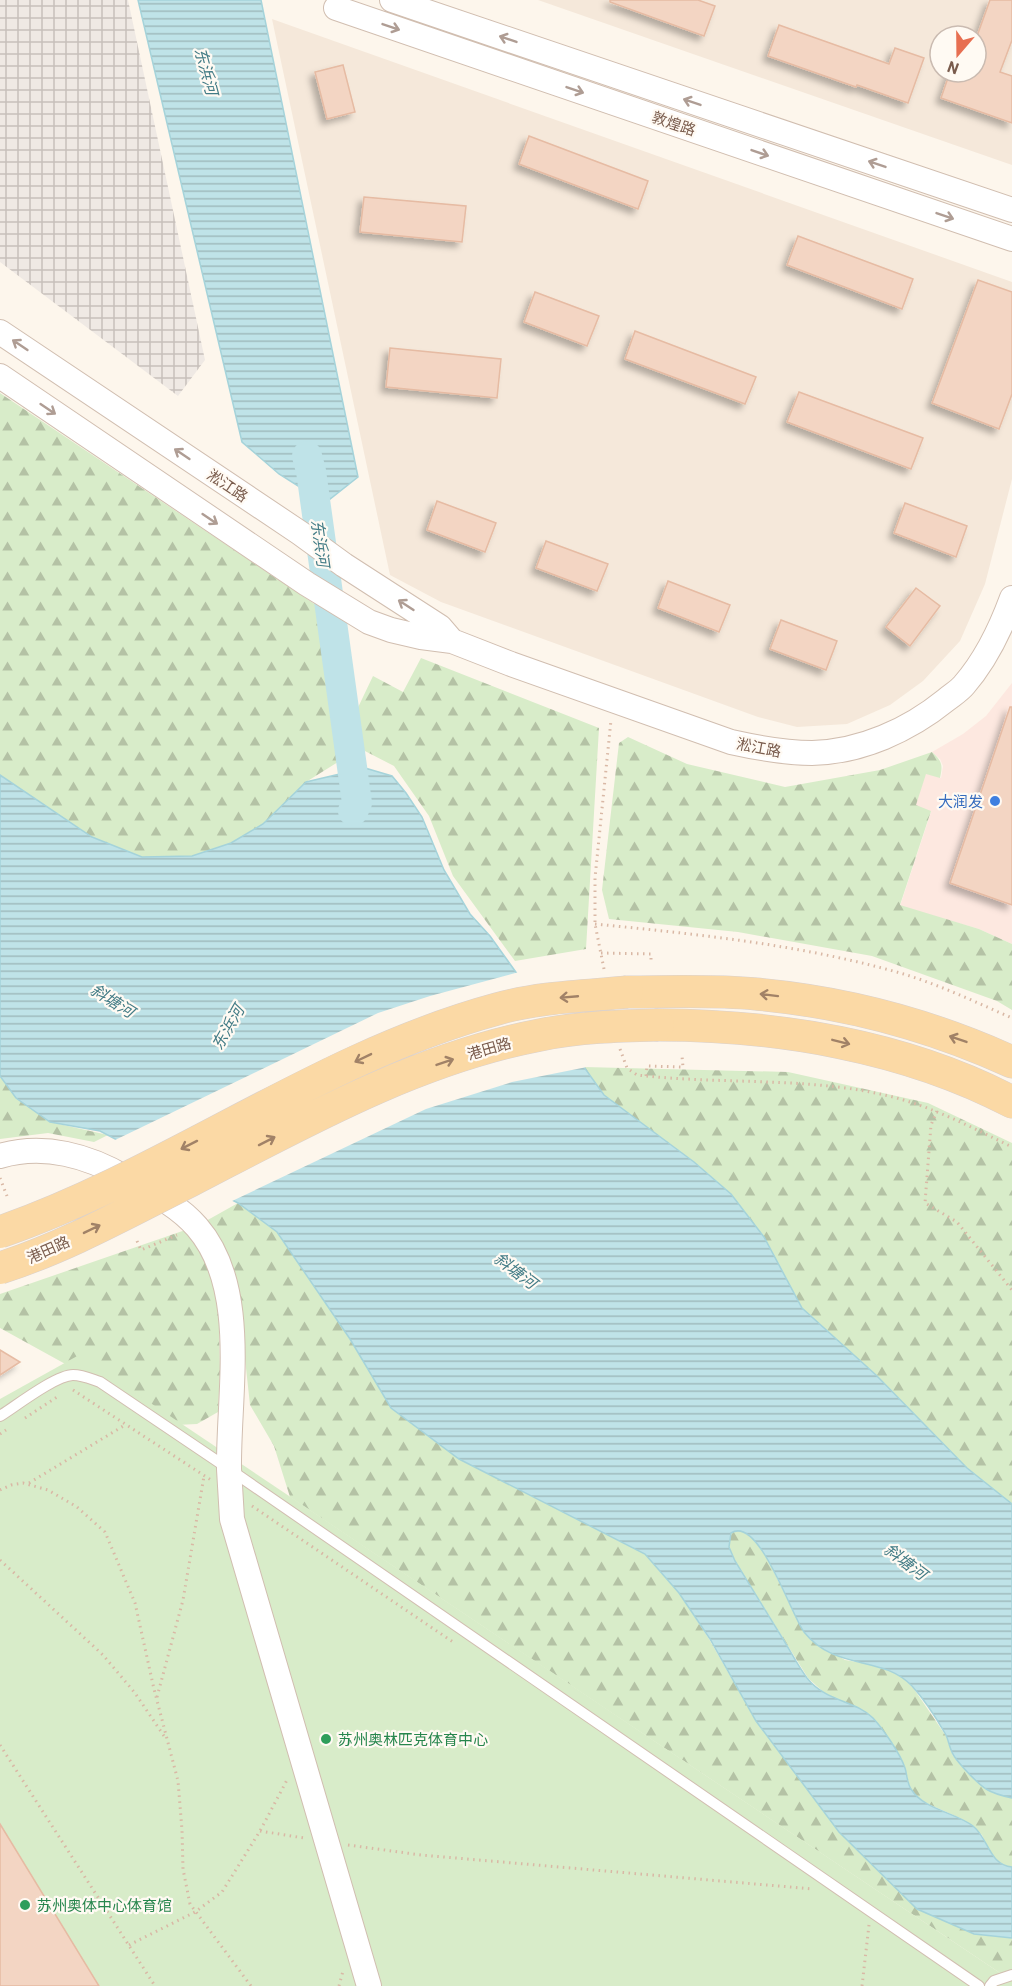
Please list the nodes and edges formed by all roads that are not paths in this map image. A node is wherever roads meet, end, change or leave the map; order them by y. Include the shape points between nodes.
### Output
1 (392, 0) edge
2 (336, 8) dead end
3 (435, 14) junction
4 (427, 39) junction
5 (1012, 210) edge
6 (1012, 239) edge
7 (0, 332) edge
8 (0, 376) edge
9 (291, 528) junction
10 (263, 554) junction
11 (1012, 598) edge
12 (452, 641) junction
13 (1012, 1062) edge
14 (1012, 1102) edge
15 (0, 1156) edge
16 (0, 1232) edge
17 (0, 1268) edge
18 (0, 1416) edge
19 (224, 1477) junction
20 (1012, 1976) edge
21 (369, 1986) edge
22 (979, 1986) edge
23 (990, 1986) edge

1 - 3 street, 敦煌路
2 -> 4 street, 敦煌路
3 - 4 street
5 -> 3 street, 敦煌路
4 -> 6 street, 敦煌路
9 -> 7 street, 淞江路
8 -> 10 street, 淞江路
9 - 10 street
12 -> 9 street, 淞江路 via 440,627
10 - 12 street, 淞江路 via 350,611 391,630
11 - 12 street, 淞江路 via 991,646 963,686 926,716 863,745 815,753 764,750 731,742
13 -> 16 main road, bridge via 930,1029 822,1002 755,994 627,992 554,998 499,1008 408,1038 72,1204
17 -> 14 main road, 港田路, bridge via 60,1245 312,1118 442,1062 550,1033 658,1025 710,1026 822,1038 945,1073
15 - 19 street via 55,1152 104,1165 174,1206 211,1245 223,1270 231,1305 232,1386
18 - 19 lane via 59,1378 86,1376 100,1382
19 - 21 street via 232,1519
19 - 22 lane
20 - 23 lane

